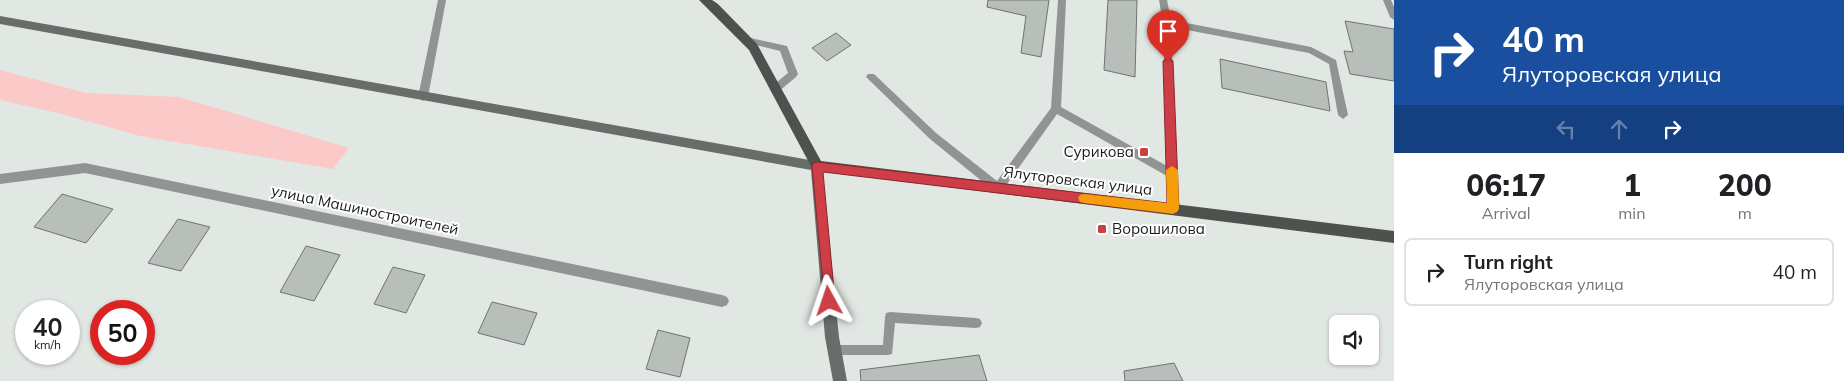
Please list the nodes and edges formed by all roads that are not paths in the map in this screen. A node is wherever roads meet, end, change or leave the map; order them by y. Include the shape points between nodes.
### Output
1 (442, 0) edge
2 (704, 0) edge
3 (1062, 0) edge
4 (1163, 0) edge
5 (1387, 0) edge
6 (1394, 17) edge
7 (0, 20) edge
8 (1167, 23) junction
9 (746, 40) junction
10 (871, 77) dead end
11 (775, 89) junction
12 (423, 97) junction
13 (1056, 109) junction
14 (1342, 115) dead end
15 (817, 166) junction
16 (1172, 174) junction
17 (0, 179) edge
18 (998, 188) junction
19 (1173, 209) junction
20 (1394, 237) edge
21 (722, 301) dead end
22 (976, 323) dead end
23 (835, 350) junction
24 (840, 381) edge

1 - 12 lane
2 - 9 main road via 714,6
3 - 13 lane
4 - 8 lane
5 - 6 lane
7 - 12 street
8 - 14 lane via 1311,50 1333,62
8 - 16 lane
9 - 11 main road
9 - 11 lane via 784,48 793,74
10 - 18 lane via 933,136
11 - 15 main road
12 - 15 street
13 - 16 lane
13 - 18 lane
15 - 18 main road, Ялуторовская улица
15 - 23 street
16 - 19 lane
17 - 21 street, улица Машиностроителей via 85,168
18 - 19 main road, Ялуторовская улица
19 - 20 main road, Ялуторовская улица
22 - 23 lane via 890,317 888,350
23 - 24 street

